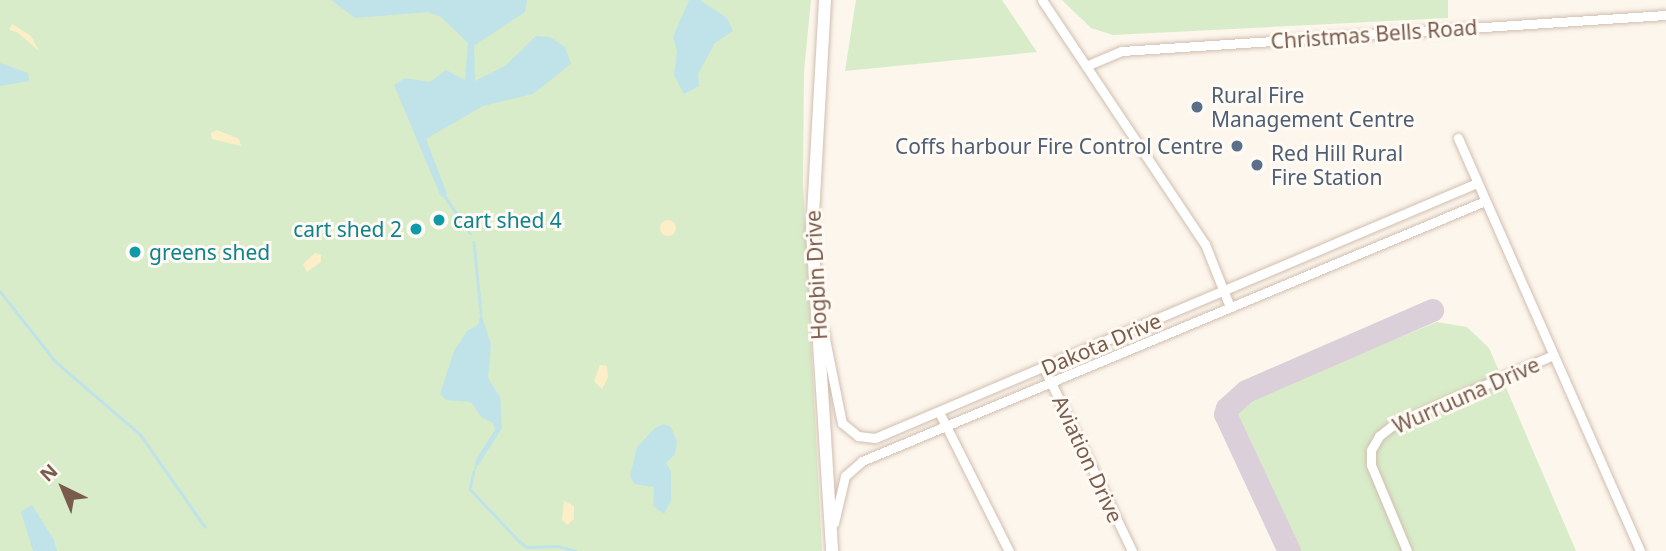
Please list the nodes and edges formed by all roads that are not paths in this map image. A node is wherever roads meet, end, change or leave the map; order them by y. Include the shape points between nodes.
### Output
1 (825, 0) edge
2 (1042, 0) edge
3 (1666, 15) edge
4 (1086, 66) junction
5 (1458, 138) dead end
6 (1477, 183) junction
7 (1485, 201) junction
8 (1225, 292) junction
9 (815, 300) junction
10 (1230, 307) junction
11 (1553, 355) junction
12 (1044, 368) junction
13 (1051, 383) junction
14 (939, 412) junction
15 (946, 426) junction
16 (831, 535) junction
17 (1129, 550) edge
18 (832, 551) edge
19 (1009, 551) edge
20 (1408, 551) edge
21 (1640, 551) edge

1 - 9 main road, Hogbin Drive via 813,187
2 - 4 street
3 - 4 street, Christmas Bells Road via 1122,51
4 - 8 street via 1205,244
5 - 6 street, Wurruuna Drive
6 - 7 street, Wurruuna Drive
6 - 8 street, Dakota Drive
7 - 10 street, Dakota Drive
7 - 11 street, Wurruuna Drive
8 - 10 street
8 - 12 street, Dakota Drive
9 - 14 street, Dakota Drive via 839,416 846,429 876,438
9 - 16 main road, Hogbin Drive
10 - 13 street, Dakota Drive
11 - 20 street, Wurruuna Drive via 1394,425 1379,436 1371,450 1371,464
11 - 21 street, Wurruuna Drive
12 - 13 street, Aviation Drive
12 - 14 street, Dakota Drive
13 - 15 street, Dakota Drive
13 - 17 street, Aviation Drive
14 - 15 street
15 - 16 street, Dakota Drive via 851,467
15 - 19 street
16 - 18 main road, Hogbin Drive

